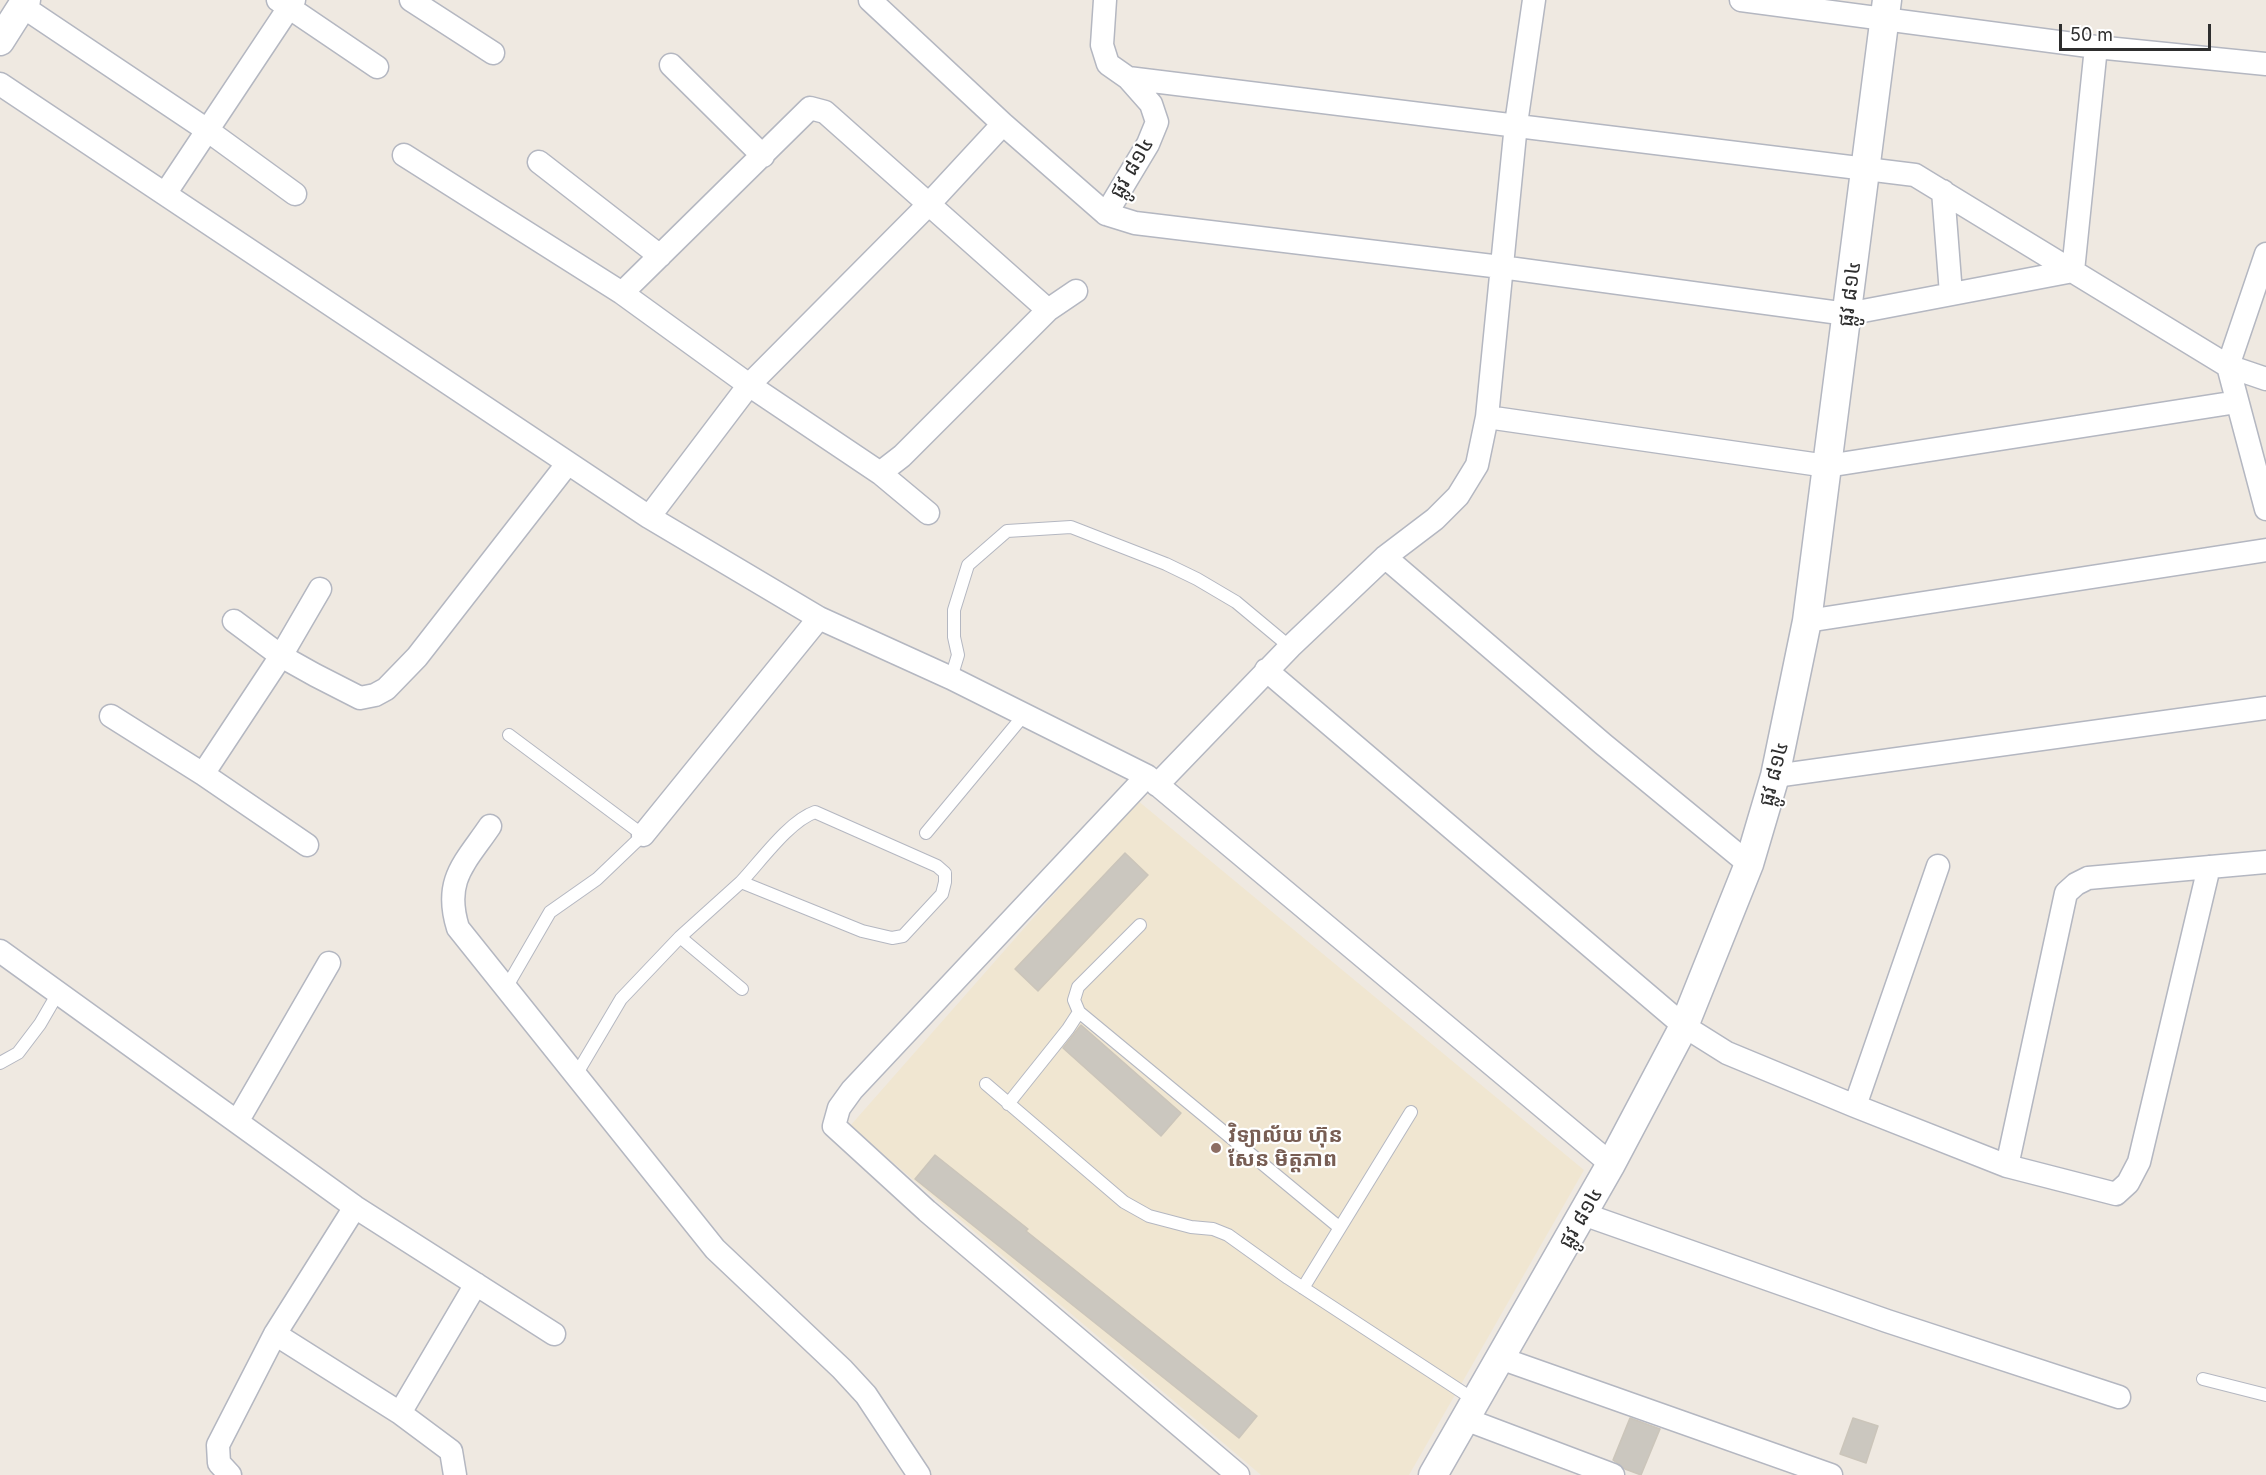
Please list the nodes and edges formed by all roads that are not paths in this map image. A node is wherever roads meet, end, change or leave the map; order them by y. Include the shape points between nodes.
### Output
1 (411, 0) edge
2 (870, 0) edge
3 (1105, 0) edge
4 (1534, 0) edge
5 (1741, 0) edge
6 (287, 2) edge
7 (1767, 2) edge
8 (24, 3) edge
9 (1886, 10) edge
10 (0, 41) edge
11 (2096, 47) junction
12 (493, 53) dead end
13 (2266, 64) edge
14 (672, 65) dead end
15 (377, 67) dead end
16 (1128, 78) junction
17 (0, 84) edge
18 (1003, 124) junction
19 (1516, 124) junction
20 (207, 130) junction
21 (404, 155) dead end
22 (763, 156) junction
23 (538, 162) dead end
24 (1866, 167) junction
25 (1943, 191) junction
26 (165, 194) junction
27 (296, 194) dead end
28 (928, 204) junction
29 (1106, 213) junction
30 (2266, 254) edge
31 (660, 256) junction
32 (1501, 267) junction
33 (2073, 272) junction
34 (1076, 291) dead end
35 (622, 293) junction
36 (1951, 294) junction
37 (1048, 310) junction
38 (1847, 314) junction
39 (2228, 366) junction
40 (2266, 379) edge
41 (749, 385) junction
42 (2237, 402) junction
43 (1487, 417) junction
44 (568, 463) junction
45 (1827, 466) junction
46 (880, 473) junction
47 (2266, 509) edge
48 (928, 513) dead end
49 (649, 518) junction
50 (2266, 550) edge
51 (1385, 557) junction
52 (320, 590) dead end
53 (819, 618) junction
54 (234, 621) dead end
55 (1807, 621) junction
56 (1290, 647) junction
57 (281, 656) junction
58 (1266, 670) junction
59 (951, 678) junction
60 (2266, 708) edge
61 (1024, 715) junction
62 (111, 716) dead end
63 (509, 735) dead end
64 (203, 774) junction
65 (1775, 776) junction
66 (1152, 780) junction
67 (490, 825) dead end
68 (926, 833) dead end
69 (643, 835) junction
70 (307, 845) dead end
71 (2266, 862) edge
72 (1749, 864) junction
73 (1938, 866) dead end
74 (2209, 867) junction
75 (741, 882) junction
76 (1140, 925) dead end
77 (680, 937) junction
78 (0, 951) edge
79 (329, 963) dead end
80 (506, 988) junction
81 (742, 989) dead end
82 (57, 993) junction
83 (1079, 1012) junction
84 (1684, 1026) junction
85 (0, 1063) edge
86 (576, 1075) junction
87 (986, 1084) dead end
88 (1008, 1104) junction
89 (1855, 1106) junction
90 (1411, 1112) dead end
91 (237, 1122) junction
92 (1611, 1164) junction
93 (2007, 1166) junction
94 (355, 1207) junction
95 (1583, 1214) junction
96 (1340, 1228) junction
97 (476, 1284) junction
98 (1303, 1288) junction
99 (275, 1334) junction
100 (554, 1334) dead end
101 (1500, 1358) junction
102 (2203, 1379) dead end
103 (2266, 1395) edge
104 (2119, 1397) dead end
105 (1471, 1410) junction
106 (400, 1413) junction
107 (230, 1475) edge
108 (455, 1475) edge
109 (919, 1475) edge
110 (1238, 1475) edge
111 (1433, 1475) edge
112 (1613, 1475) edge
113 (1831, 1475) edge

1 - 12 street
2 - 18 street
3 - 16 street, ផ្លូវ ៨១៤ via 1102,45 1108,64
4 - 19 street
5 - 7 street
6 - 15 street
6 - 20 street
7 - 9 street
8 - 10 street
8 - 20 street
9 - 11 street
9 - 24 street, ផ្លូវ ៨១៤
11 - 13 street
11 - 33 street
14 - 22 street
16 - 19 street
16 - 29 street, ផ្លូវ ៨១៤ via 1151,104 1157,122
17 - 26 street
18 - 28 street
18 - 29 street
19 - 24 street
19 - 32 street
20 - 26 street
20 - 27 street
21 - 35 street
22 - 28 street via 810,108 825,112
22 - 31 street
23 - 31 street
24 - 25 street via 1916,175
24 - 38 street, ផ្លូវ ៨១៤
25 - 33 street
25 - 36 street
26 - 44 street
28 - 37 street
28 - 41 street
29 - 32 street via 1135,223
30 - 39 street
31 - 35 street
32 - 38 street
32 - 43 street
33 - 36 street
33 - 39 street
34 - 37 street
35 - 41 street
36 - 38 street
37 - 46 street via 903,456
38 - 45 street, ផ្លូវ ៨១៤
39 - 40 street
39 - 42 street
41 - 46 street
41 - 49 street
42 - 45 street
42 - 47 street
43 - 45 street
43 - 51 street via 1477,465 1458,496
44 - 49 street
44 - 57 street via 417,657 386,688 360,698
45 - 55 street, ផ្លូវ ៨១៤
46 - 48 street
49 - 53 street
50 - 55 street
51 - 56 street
51 - 72 street via 1602,744
52 - 57 street
53 - 59 street
53 - 69 street
54 - 57 street
55 - 65 street, ផ្លូវ ៨១៤
56 - 58 street
56 - 59 lane via 1236,602 1166,564 1071,527 1007,531 968,564 954,610 958,655
57 - 64 street
58 - 66 street
58 - 84 street
59 - 61 street
60 - 65 street
61 - 66 street
61 - 68 lane
62 - 64 street
63 - 69 lane
64 - 70 street
65 - 72 street, ផ្លូវ ៨១៤
66 - 92 street
66 - 110 street via 852,1090 839,1108 834,1126 927,1211
67 - 80 street via 457,874 452,910 458,928
69 - 80 lane via 597,879 550,912
71 - 74 street
72 - 84 street, ផ្លូវ ៨១៤
73 - 89 street
74 - 93 street via 2088,878 2066,893
74 - 93 street via 2139,1162 2128,1183 2116,1194
75 - 75 lane via 790,828 814,812 938,866 945,873 942,894 903,936 892,938 862,931
75 - 77 lane
76 - 83 lane via 1078,987 1074,1000
77 - 81 lane
77 - 86 lane via 621,999
78 - 82 street
79 - 91 street
80 - 86 street
82 - 85 lane via 18,1053
82 - 91 street
83 - 88 lane
83 - 96 lane
84 - 89 street via 1727,1053
84 - 92 street, ផ្លូវ ៨១៤
86 - 109 street via 715,1249 866,1395
87 - 88 lane
88 - 98 lane via 1124,1202 1149,1216 1228,1235
89 - 93 street
90 - 96 lane
91 - 94 street
92 - 95 street, ផ្លូវ ៨១៤
94 - 97 street
94 - 99 street
95 - 101 street, ផ្លូវ ៨១៤
95 - 104 street via 1887,1321
96 - 98 lane
97 - 100 street
97 - 106 street
98 - 105 lane
99 - 106 street
99 - 107 street via 218,1445 219,1463
101 - 105 street, ផ្លូវ ៨១៤
101 - 113 street
102 - 103 lane
105 - 111 street, ផ្លូវ ៨១៤
105 - 112 street
106 - 108 street via 451,1451

